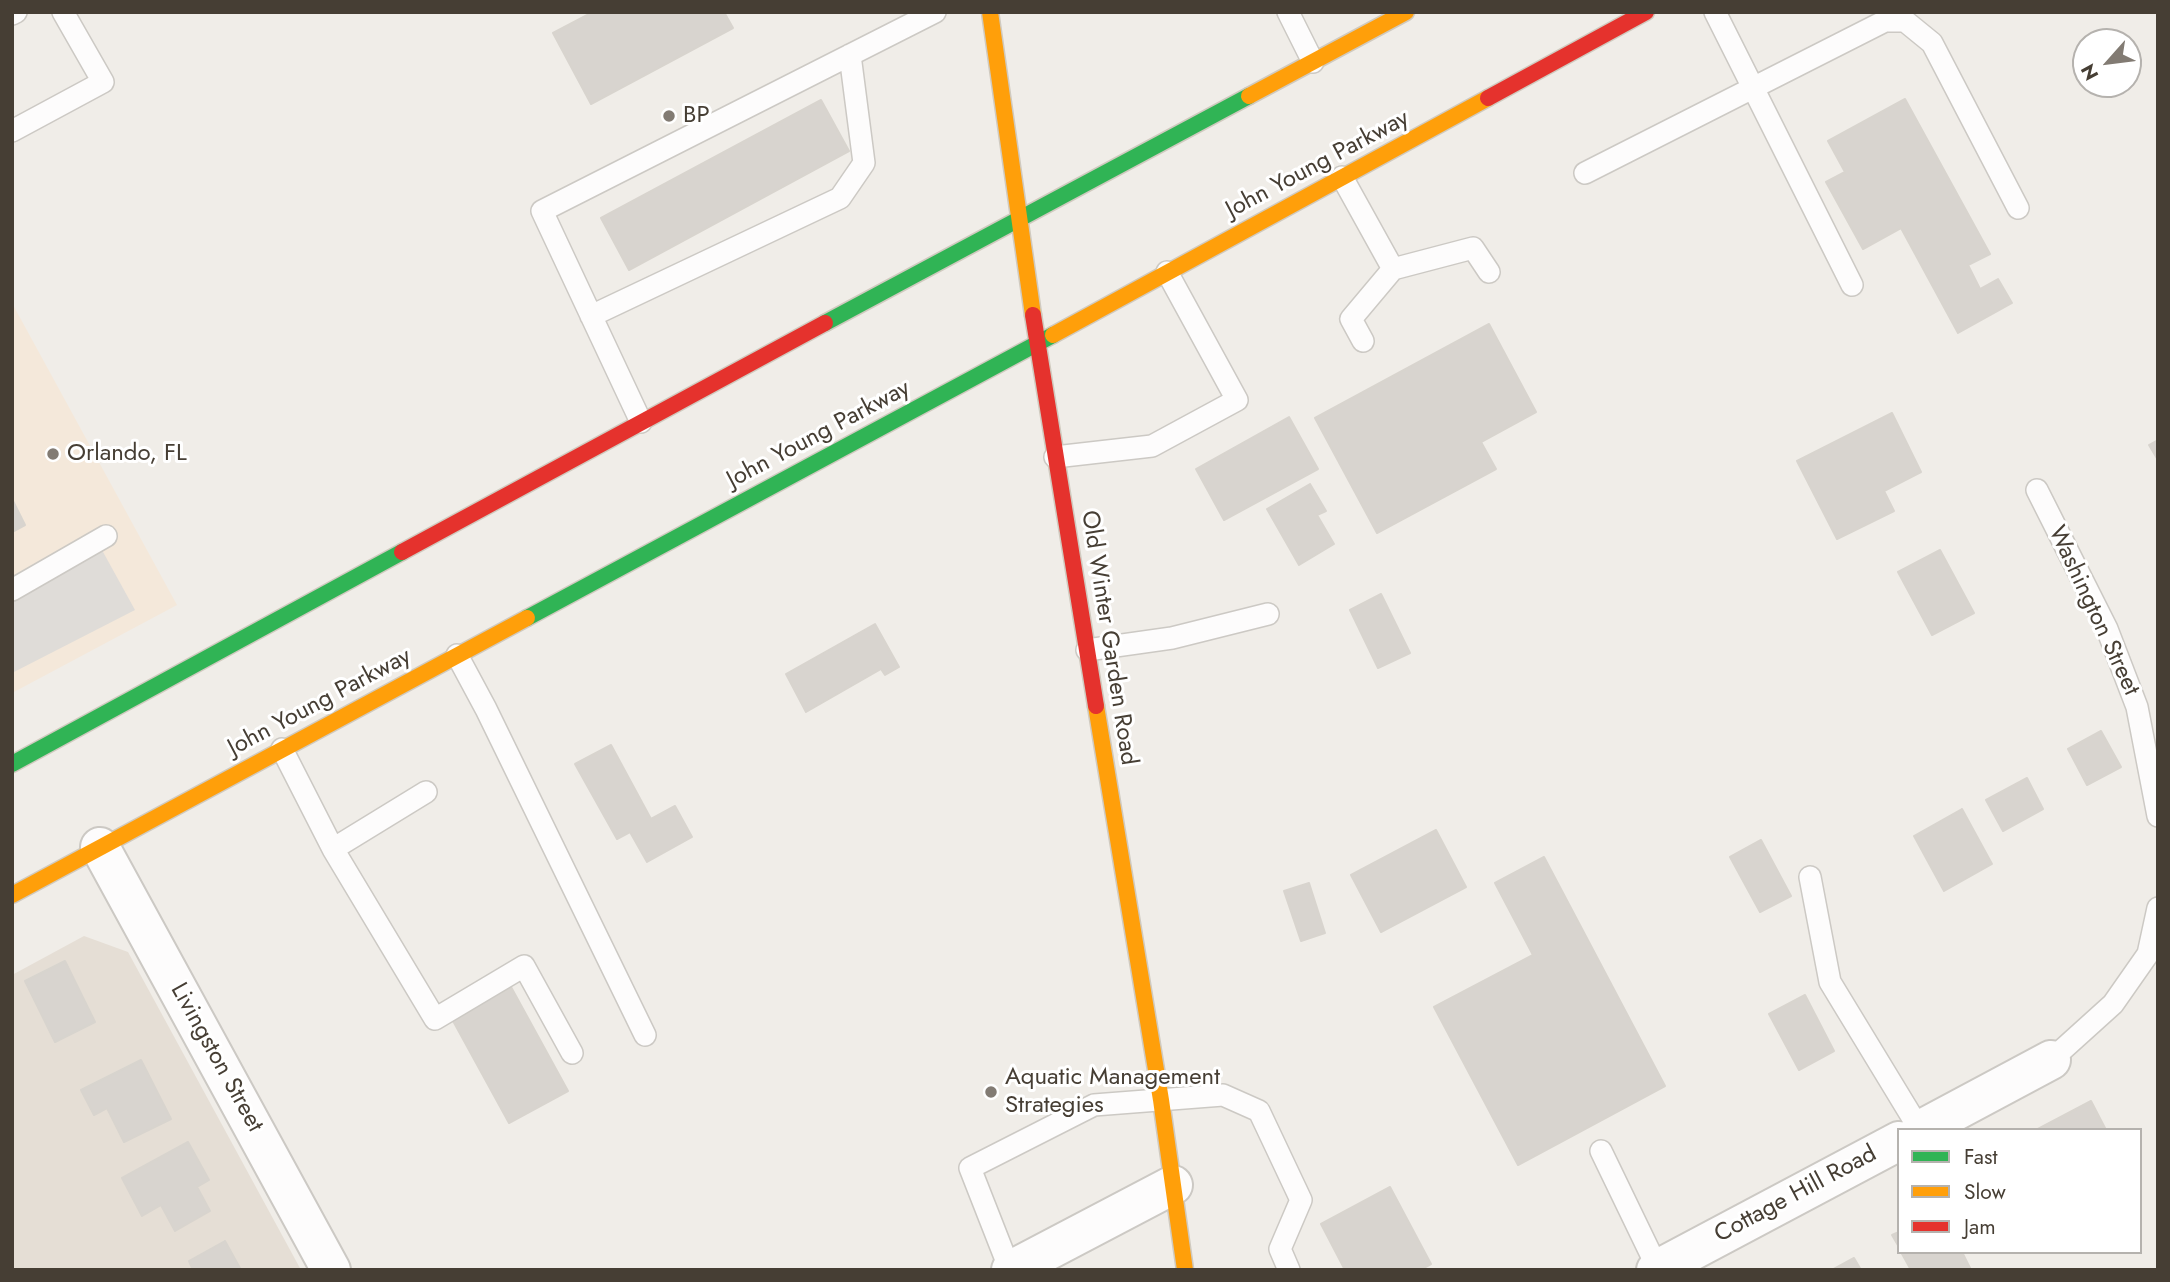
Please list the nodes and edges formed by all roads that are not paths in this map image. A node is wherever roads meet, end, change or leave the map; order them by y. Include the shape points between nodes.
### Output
1 (64, 12) edge
2 (935, 12) edge
3 (990, 12) edge
4 (1288, 12) edge
5 (1406, 12) edge
6 (1646, 12) edge
7 (1715, 12) edge
8 (850, 55) junction
9 (1313, 62) junction
10 (1753, 88) junction
11 (12, 131) edge
12 (1585, 173) dead end
13 (1342, 177) junction
14 (2018, 208) dead end
15 (1020, 219) junction
16 (1393, 269) junction
17 (1167, 272) junction
18 (1489, 272) dead end
19 (1852, 285) dead end
20 (591, 316) junction
21 (1363, 341) dead end
22 (1037, 344) junction
23 (641, 422) junction
24 (1055, 457) junction
25 (2037, 490) dead end
26 (106, 536) dead end
27 (12, 590) edge
28 (1268, 614) dead end
29 (1087, 649) junction
30 (457, 655) junction
31 (282, 749) junction
32 (12, 764) edge
33 (426, 792) dead end
34 (2158, 816) edge
35 (100, 847) junction
36 (333, 849) junction
37 (1810, 877) dead end
38 (12, 895) edge
39 (2158, 908) edge
40 (645, 1035) dead end
41 (572, 1053) dead end
42 (2052, 1060) joint
43 (1161, 1100) junction
44 (1919, 1128) edge
45 (1924, 1128) edge
46 (1897, 1142) edge
47 (1601, 1151) dead end
48 (1173, 1185) junction
49 (1657, 1269) edge
50 (331, 1270) edge
51 (1010, 1270) edge
52 (1185, 1270) edge
53 (1289, 1270) edge

1 - 11 lane via 103,82
2 - 8 lane
3 - 15 main road, Old Winter Garden Road
4 - 9 lane
5 - 9 main road
6 - 13 main road, John Young Parkway
7 - 10 lane
8 - 20 lane via 864,163 840,198
8 - 20 lane via 542,211
9 - 15 main road
10 - 12 lane
10 - 14 lane via 1885,21 1905,21 1932,43
10 - 19 lane
13 - 16 lane
13 - 17 main road, John Young Parkway
15 - 22 main road, Old Winter Garden Road
15 - 23 main road
16 - 18 lane via 1474,248
16 - 21 lane via 1351,319
17 - 22 main road, John Young Parkway
17 - 24 lane via 1237,400 1152,446
20 - 23 lane
22 - 24 main road, Old Winter Garden Road
22 - 30 main road, John Young Parkway
23 - 32 main road
24 - 29 main road, Old Winter Garden Road
25 - 34 lane, Washington Street via 2107,629 2137,707
26 - 27 lane
28 - 29 lane via 1172,638
29 - 43 main road, Old Winter Garden Road
30 - 31 main road, John Young Parkway
30 - 40 lane
31 - 35 main road, John Young Parkway
31 - 36 lane
33 - 36 lane
35 - 38 main road, John Young Parkway
35 - 50 street, Livingston Street
36 - 41 lane via 435,1019 524,966
37 - 44 lane via 1830,982
39 - 42 lane via 2148,954 2113,1004
42 - 45 street
43 - 48 main road, Old Winter Garden Road
43 - 51 lane via 1094,1105 970,1168
43 - 53 lane via 1223,1095 1259,1111 1301,1200 1280,1249
46 - 49 street, Cottage Hill Road
47 - 49 lane
48 - 51 street
48 - 52 main road, Old Winter Garden Road

